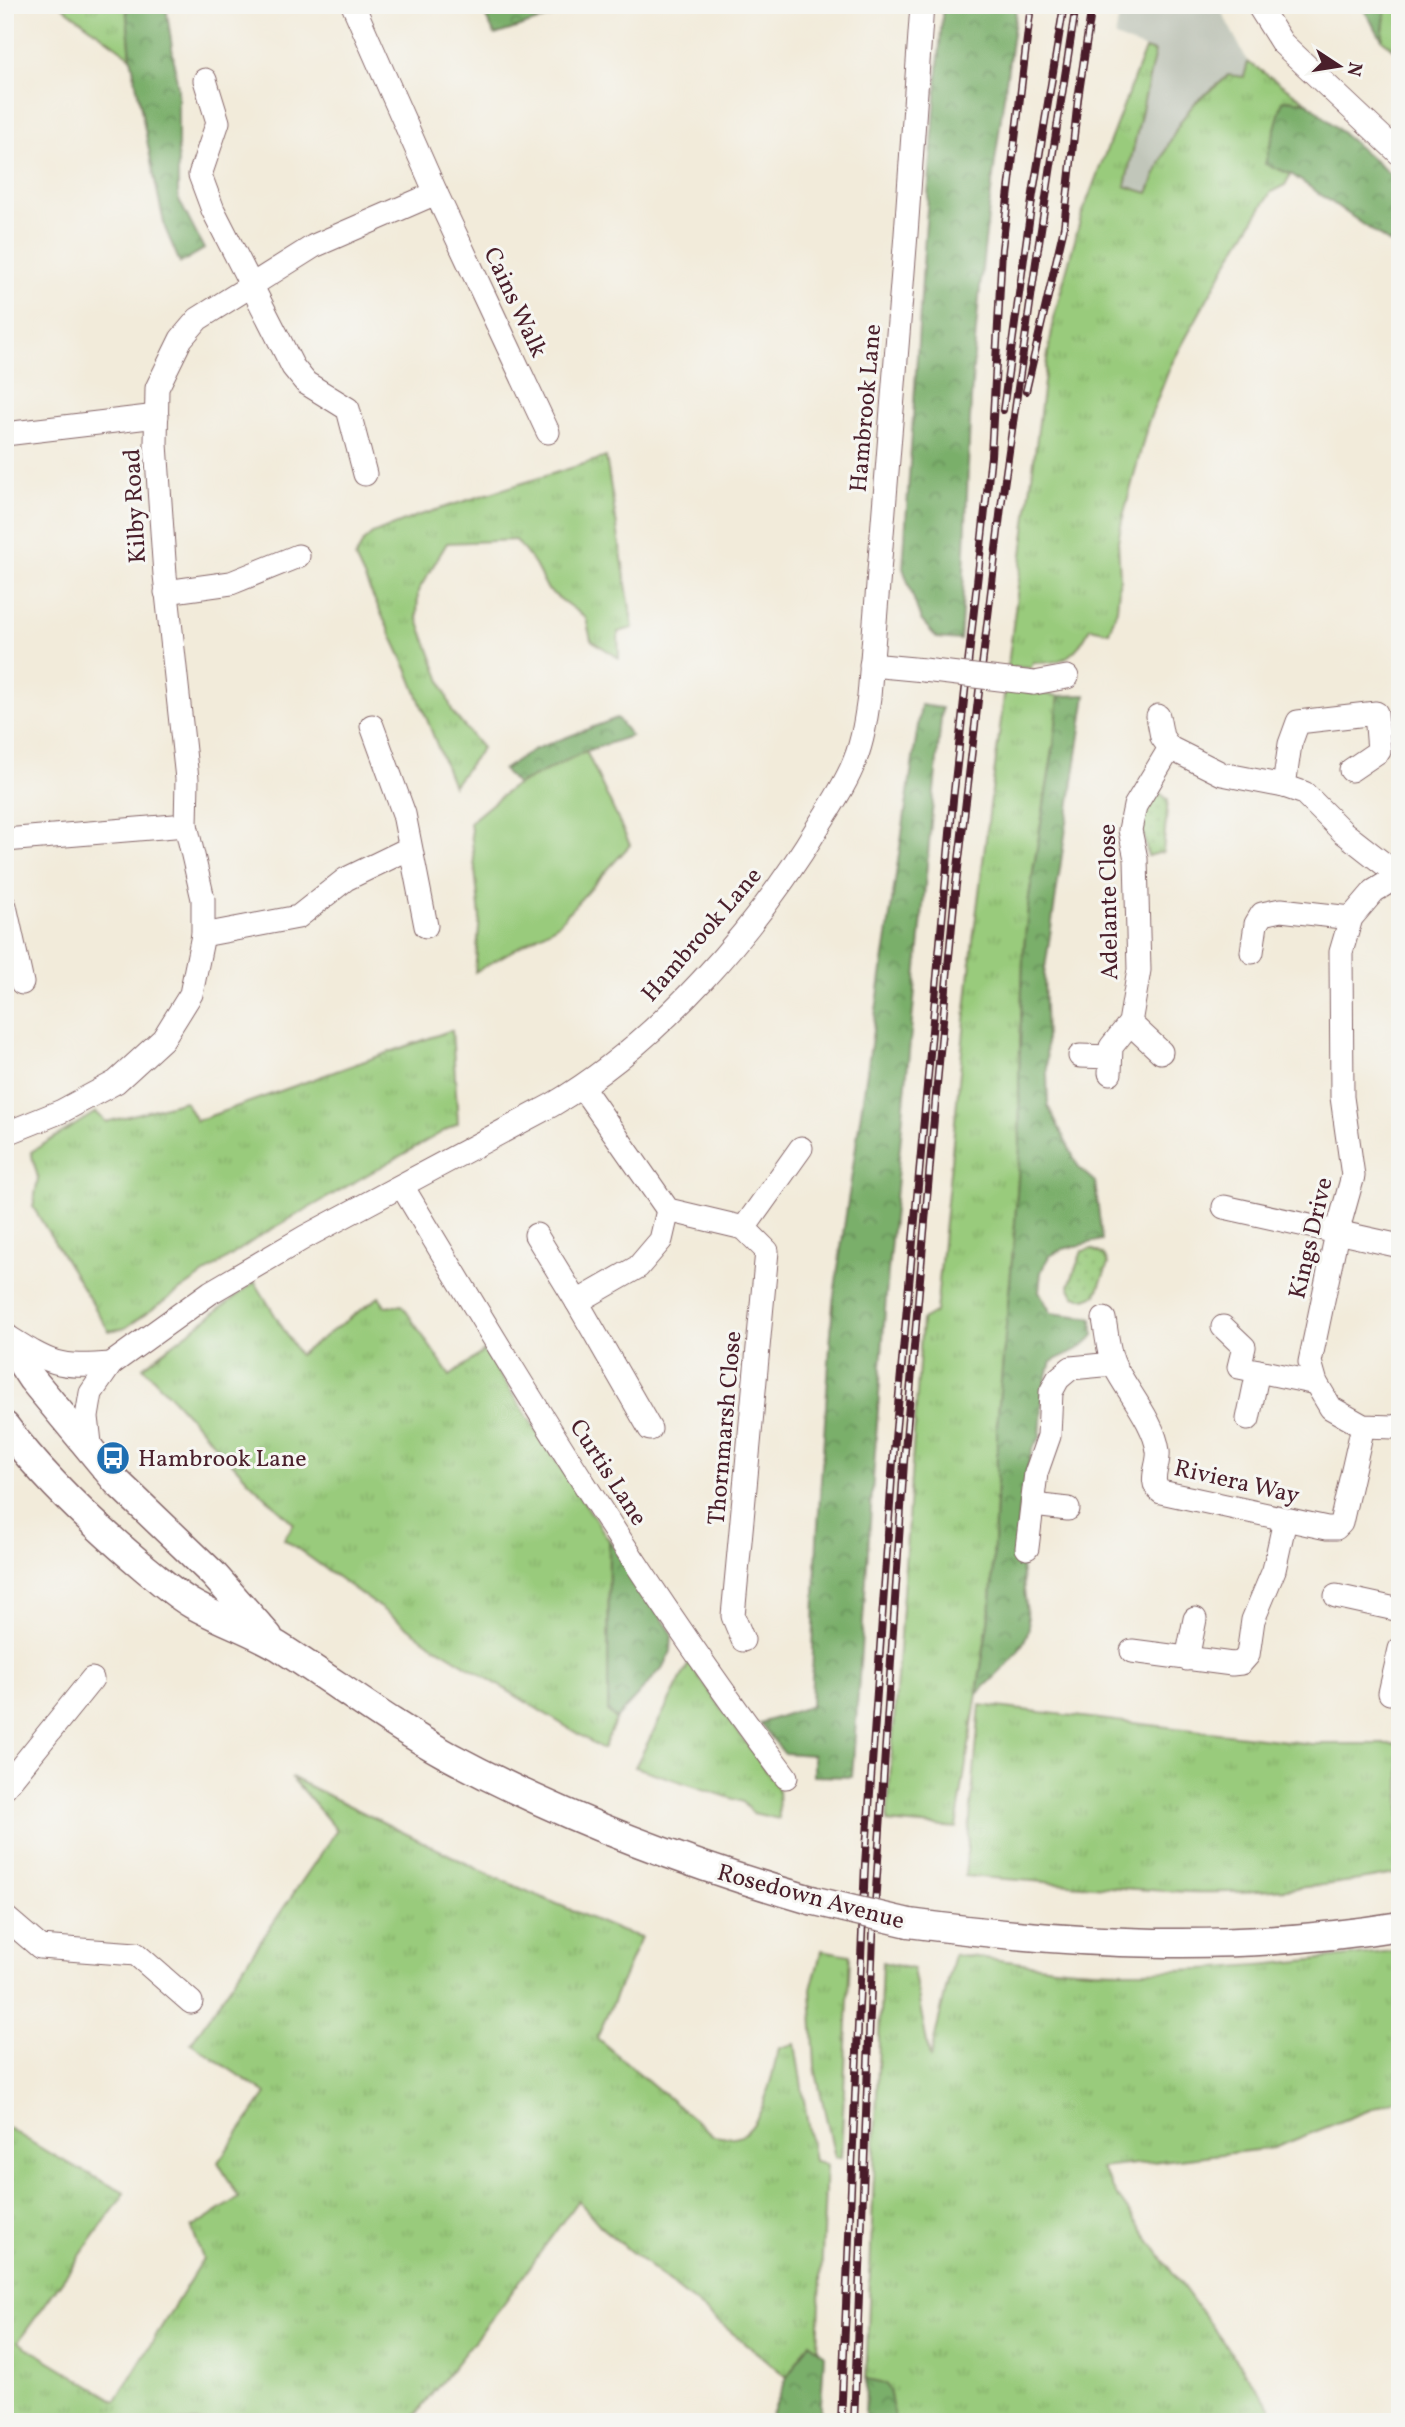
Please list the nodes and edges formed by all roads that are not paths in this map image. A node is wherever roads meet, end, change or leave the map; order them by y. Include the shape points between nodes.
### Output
1 (353, 5) edge
2 (922, 5) edge
3 (1258, 5) edge
4 (205, 80) dead end
5 (1399, 152) edge
6 (436, 193) junction
7 (251, 286) junction
8 (157, 416) junction
9 (548, 432) dead end
10 (5, 433) edge
11 (365, 474) dead end
12 (298, 555) dead end
13 (166, 592) junction
14 (871, 665) junction
15 (1067, 677) dead end
16 (1158, 716) dead end
17 (372, 726) dead end
18 (1170, 748) junction
19 (1352, 770) dead end
20 (1284, 786) junction
21 (186, 825) junction
22 (5, 840) edge
23 (410, 848) junction
24 (1399, 875) edge
25 (5, 906) edge
26 (1351, 918) junction
27 (426, 926) dead end
28 (203, 935) junction
29 (1252, 952) dead end
30 (22, 983) dead end
31 (1130, 1023) junction
32 (1161, 1052) dead end
33 (1080, 1056) dead end
34 (582, 1087) junction
35 (62, 1111) junction
36 (5, 1117) edge
37 (5, 1134) edge
38 (801, 1148) dead end
39 (402, 1186) junction
40 (1224, 1207) dead end
41 (668, 1210) junction
42 (744, 1228) junction
43 (1337, 1233) junction
44 (536, 1234) dead end
45 (1400, 1246) edge
46 (577, 1302) junction
47 (1104, 1319) dead end
48 (1223, 1327) dead end
49 (5, 1337) edge
50 (111, 1364) junction
51 (1113, 1364) junction
52 (1258, 1371) junction
53 (1316, 1383) junction
54 (1248, 1419) dead end
55 (1400, 1425) edge
56 (5, 1426) edge
57 (1363, 1426) junction
58 (650, 1429) dead end
59 (91, 1452) junction
60 (1033, 1505) junction
61 (1068, 1509) dead end
62 (1284, 1520) junction
63 (1027, 1548) dead end
64 (1336, 1596) dead end
65 (1400, 1610) edge
66 (1195, 1619) dead end
67 (743, 1640) dead end
68 (277, 1646) junction
69 (1400, 1650) edge
70 (1132, 1651) dead end
71 (1188, 1659) junction
72 (92, 1679) dead end
73 (1390, 1693) dead end
74 (786, 1777) dead end
75 (5, 1787) edge
76 (5, 1917) edge
77 (1400, 1926) edge
78 (191, 2002) dead end

1 - 6 street
2 - 14 street, Hambrook Lane
3 - 5 street via 1282,43
4 - 7 street via 218,122 200,174
6 - 7 street, Kilby Road via 314,246
6 - 9 street, Cains Walk
7 - 8 street, Kilby Road via 198,319 181,339 157,388
7 - 11 street via 293,367 306,383 348,409
8 - 10 street
8 - 13 street, Kilby Road
12 - 13 street via 231,583
13 - 21 street, Kilby Road via 187,779
14 - 15 street, bridge via 1034,683
14 - 34 street, Hambrook Lane via 864,729 855,760 781,884 699,984 619,1060
16 - 18 street via 1162,737
17 - 23 street via 404,814
18 - 20 street via 1222,774
18 - 31 street, Adelante Close via 1135,806 1130,830 1136,859 1139,970
19 - 20 street via 1379,751 1376,713 1297,722
20 - 24 street via 1304,793 1343,832
21 - 22 street
21 - 28 street, Kilby Road via 203,899
23 - 27 street
23 - 28 street via 345,879 298,917
24 - 26 street, Kings Drive via 1374,891
25 - 30 street
26 - 29 street via 1281,910 1262,914
26 - 43 street, Kings Drive via 1341,952 1342,1097 1353,1176
28 - 35 street, Kilby Road via 191,994 163,1040 116,1082
31 - 32 street
31 - 33 street, Adelante Close via 1111,1048 1110,1065
34 - 39 street, Hambrook Lane
34 - 41 street
35 - 36 street, Kilby Road
35 - 37 street, Kilby Road
38 - 42 street
39 - 50 street, Hambrook Lane via 211,1292
39 - 74 street, Curtis Lane via 662,1604
40 - 43 street
41 - 42 street
41 - 46 street via 661,1240 638,1267
42 - 67 street, Thornmarsh Close via 767,1251 733,1616
43 - 45 street
43 - 53 street, Kings Drive via 1310,1362
44 - 46 street
46 - 58 street
47 - 51 street, Riviera Way
48 - 52 street via 1244,1347 1239,1367
49 - 50 street via 63,1366
49 - 59 street, Rosedown Avenue via 32,1380
50 - 59 street, Hambrook Lane via 91,1393 87,1417
51 - 60 street via 1072,1368 1058,1379 1051,1392 1049,1436 1036,1473
51 - 62 street, Riviera Way via 1159,1452 1156,1488
52 - 53 street
52 - 54 street
53 - 57 street via 1331,1408
55 - 57 street
56 - 68 street, Rosedown Avenue via 94,1523 177,1595
57 - 62 street, Riviera Way via 1341,1523 1327,1528
59 - 68 street, Rosedown Avenue via 158,1524 213,1574
60 - 61 street
60 - 63 street
62 - 71 street via 1274,1570 1253,1620 1248,1655 1231,1664
64 - 65 street
66 - 71 street
68 - 77 street, Rosedown Avenue, bridge via 446,1755 516,1790 658,1852 811,1900 909,1923 1010,1936 1162,1945 1256,1943
69 - 73 street
70 - 71 street
72 - 75 street
76 - 78 street via 40,1947 136,1954

